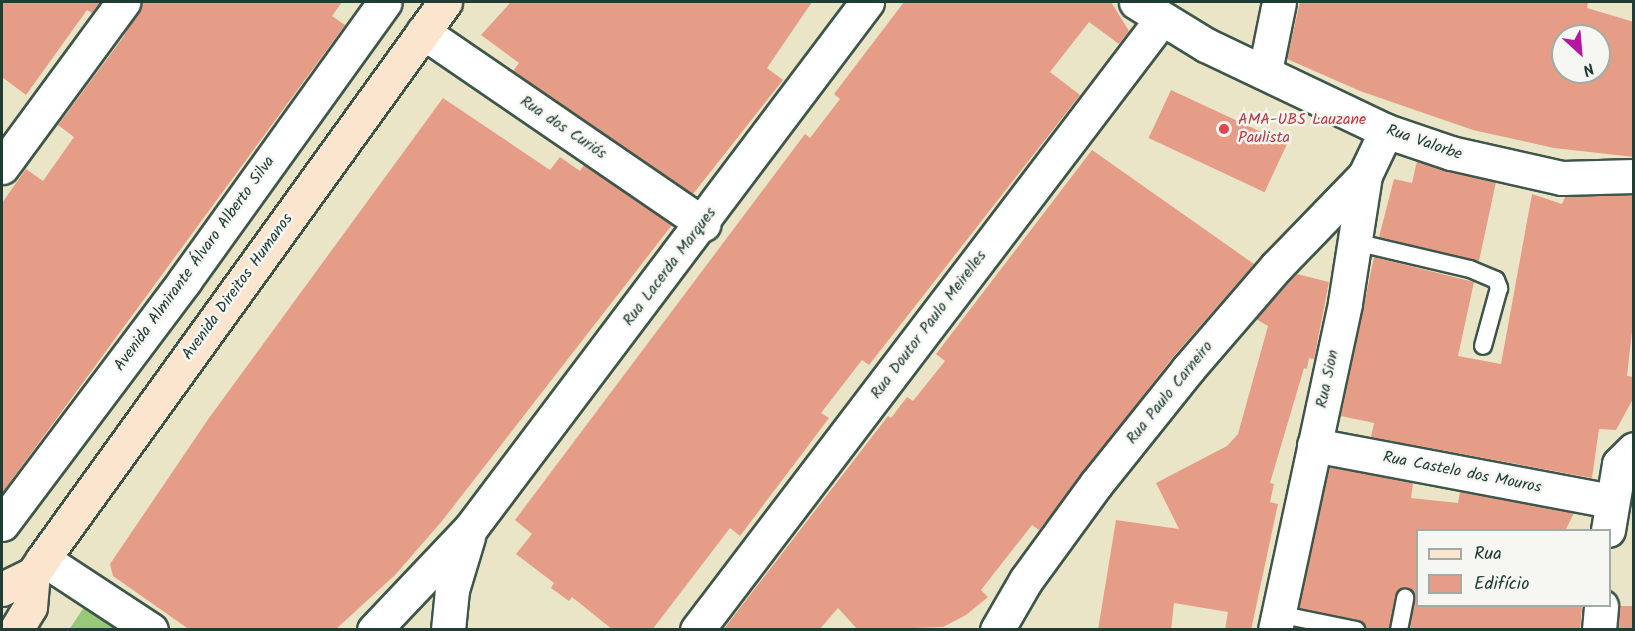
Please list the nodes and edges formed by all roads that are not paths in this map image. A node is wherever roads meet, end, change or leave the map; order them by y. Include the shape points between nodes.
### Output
1 (123, 2) edge
2 (385, 2) edge
3 (445, 2) edge
4 (1280, 2) edge
5 (857, 5) edge
6 (1148, 11) edge
7 (423, 32) junction
8 (1265, 71) junction
9 (1386, 131) junction
10 (2, 167) edge
11 (1365, 175) junction
12 (1634, 176) edge
13 (703, 224) junction
14 (1355, 242) junction
15 (1483, 346) dead end
16 (1314, 445) junction
17 (1634, 449) edge
18 (1609, 516) edge
19 (2, 524) edge
20 (470, 530) junction
21 (38, 566) junction
22 (2, 589) edge
23 (1405, 598) dead end
24 (1601, 607) edge
25 (1277, 622) edge
26 (16, 630) edge
27 (152, 630) edge
28 (374, 630) edge
29 (448, 630) edge
30 (697, 630) edge
31 (997, 630) edge
32 (1356, 630) edge
33 (1399, 630) edge
34 (1599, 630) edge

1 - 10 street
2 - 19 street, Avenida Almirante Álvaro Alberto Silva via 185,280
3 - 7 main road, Avenida Direitos Humanos
4 - 8 street
5 - 13 street, Rua Lacerda Marques
6 - 8 street, Rua Valorbe
6 - 30 street, Rua Doutor Paulo Meirelles
7 - 13 street, Rua dos Curiós
7 - 21 main road, Avenida Direitos Humanos
8 - 9 street, Rua Valorbe
9 - 11 street, Rua Sion
9 - 12 street, Rua Valorbe via 1450,153 1562,177
11 - 14 street, Rua Sion
11 - 31 street, Rua Paulo Carneiro via 1276,267 1188,369 1096,484 1026,580
13 - 20 street, Rua Lacerda Marques
14 - 15 lane via 1470,269 1496,280 1499,288
14 - 16 street, Rua Sion
16 - 18 street, Rua Castelo dos Mouros
16 - 25 street, Rua Sion
17 - 18 street via 1619,464
20 - 28 street, Rua Lacerda Marques
20 - 29 street, Rua Lacerda Marques via 452,590
21 - 22 main road, Avenida Direitos Humanos
21 - 26 main road via 30,607
21 - 27 street
23 - 33 lane
24 - 34 street
25 - 32 lane

